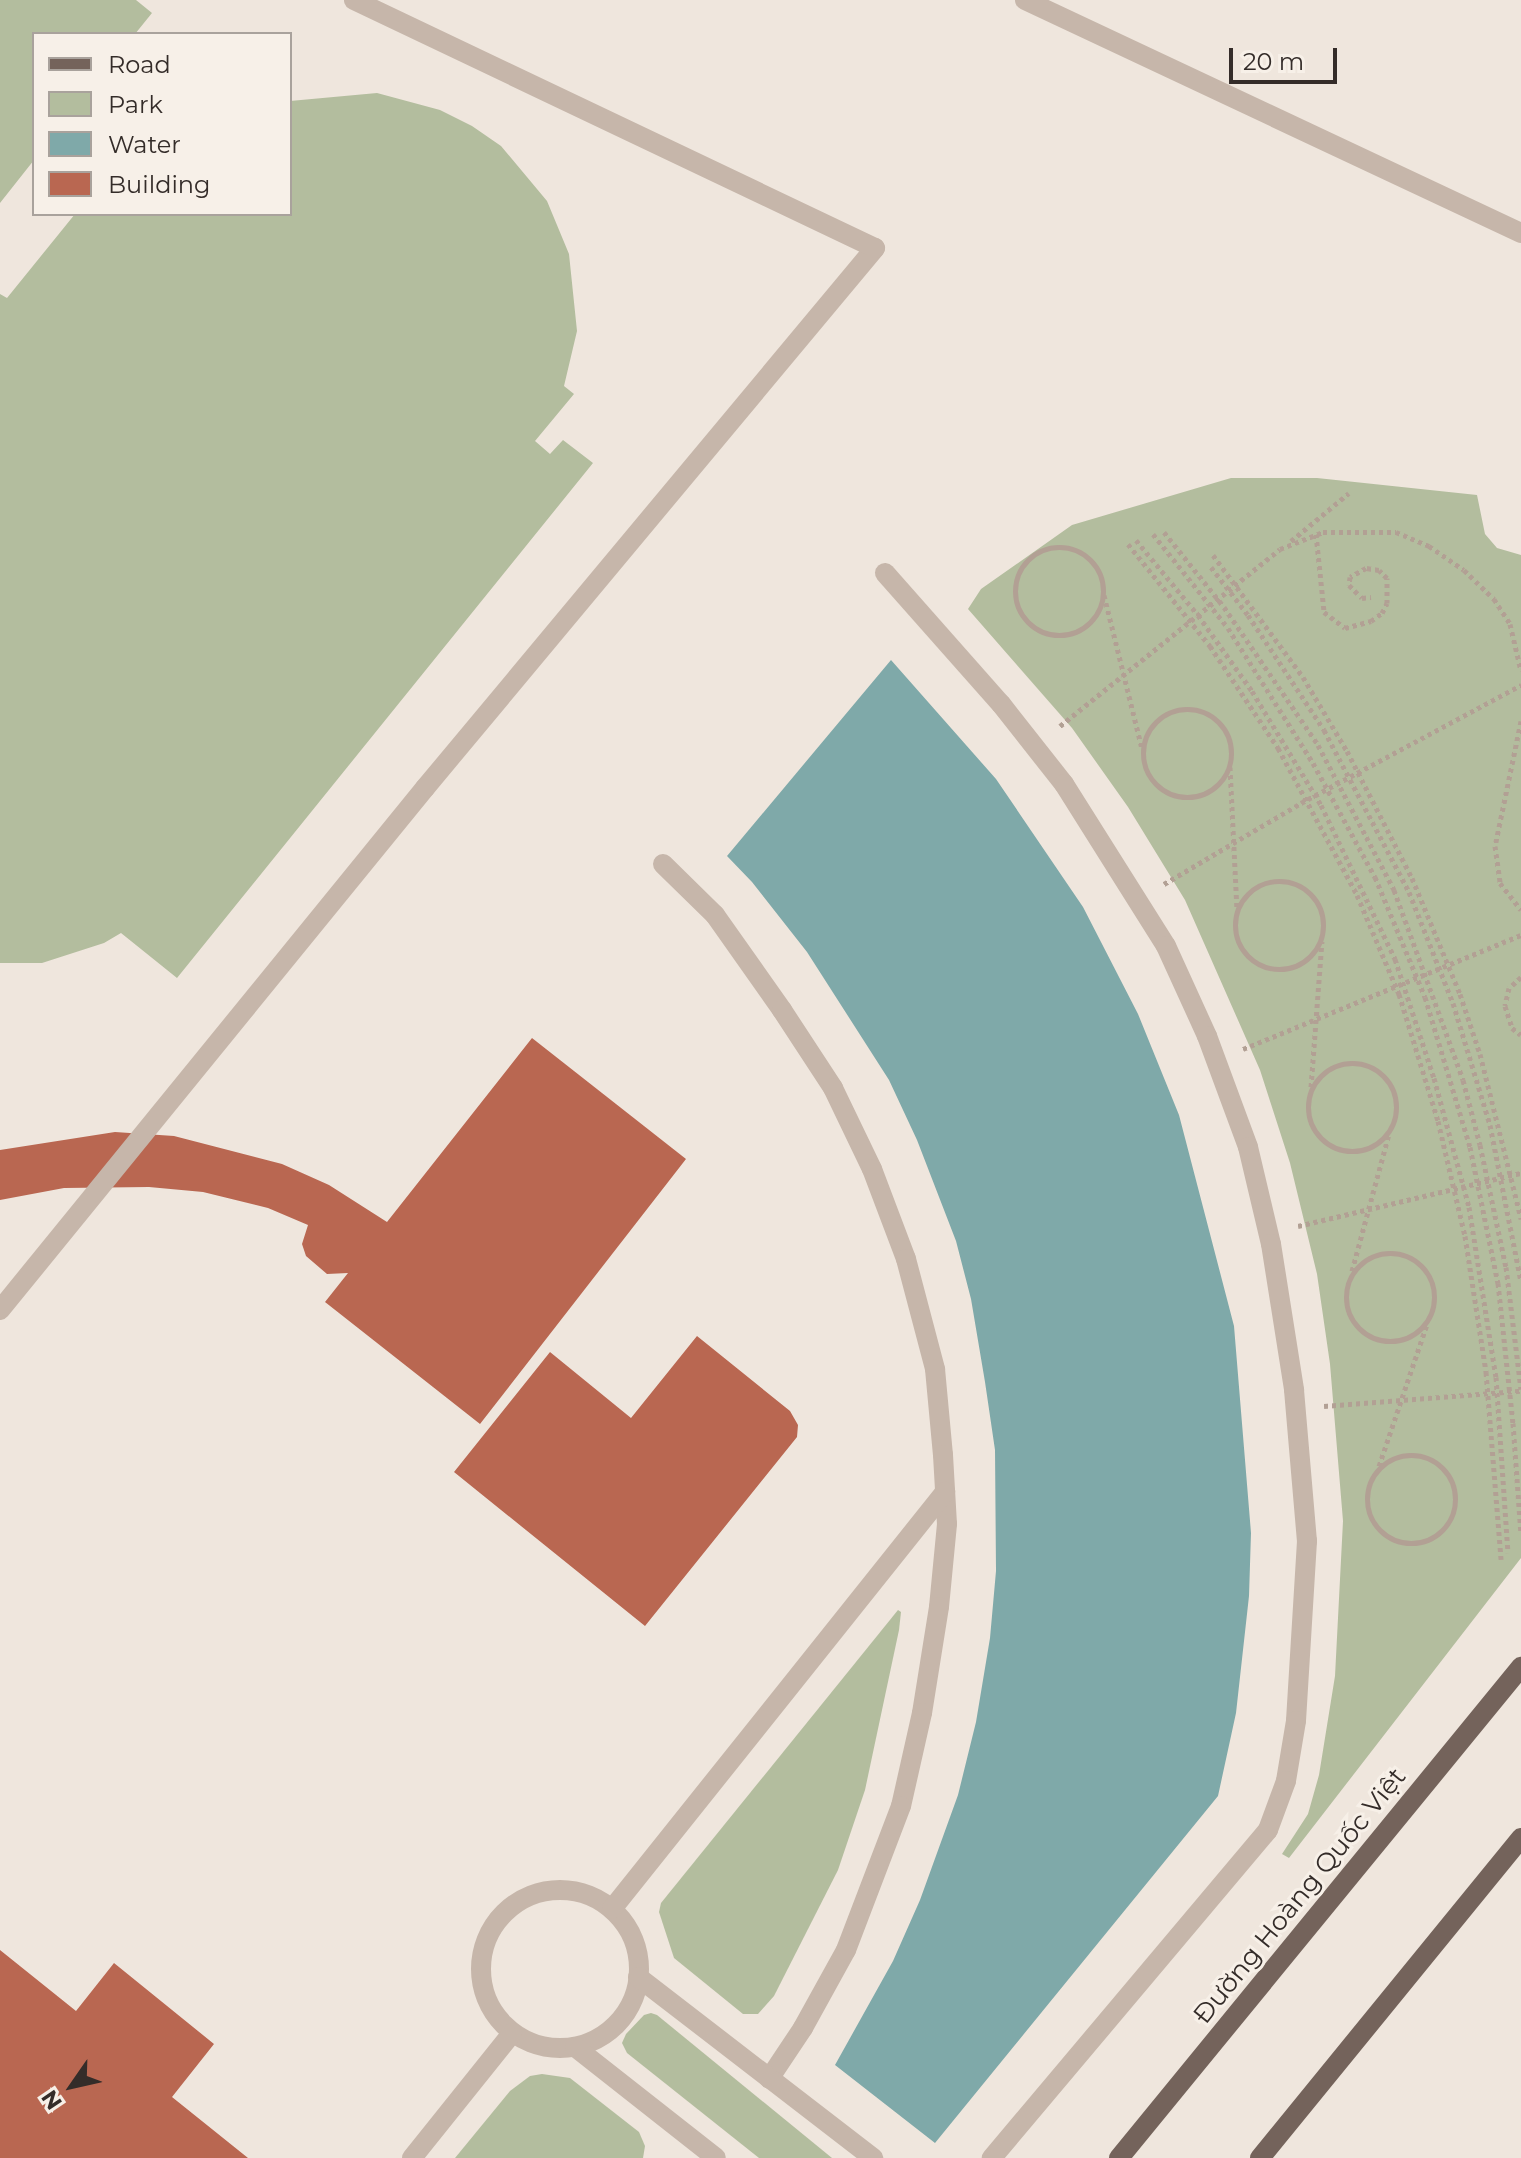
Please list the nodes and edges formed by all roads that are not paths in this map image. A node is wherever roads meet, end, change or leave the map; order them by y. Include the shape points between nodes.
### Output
1 (354, 0) edge
2 (1025, 0) edge
3 (1521, 233) edge
4 (885, 573) dead end
5 (663, 864) dead end
6 (0, 1310) edge
7 (945, 1492) junction
8 (1521, 1667) edge
9 (1521, 1838) edge
10 (612, 1909) junction
11 (638, 1977) junction
12 (512, 2033) junction
13 (575, 2047) junction
14 (769, 2079) junction
15 (707, 2155) edge
16 (412, 2158) edge
17 (873, 2158) edge
18 (992, 2158) edge
19 (1119, 2158) edge
20 (1260, 2158) edge

1 - 6 street via 875,248
2 - 3 street
4 - 18 street via 1064,784 1166,946 1207,1036 1248,1147 1271,1244 1294,1390 1307,1541 1296,1721 1286,1781 1268,1830
5 - 7 street via 715,915 782,1010 833,1088 872,1169 906,1259 935,1369
7 - 10 street
7 - 14 street via 939,1607 901,1806 846,1950
8 - 19 main road, Đường Hoàng Quốc Việt
9 - 20 main road
10 - 11 street via 632,1935 640,1961
10 - 12 street via 570,1889 544,1890 499,1916 485,1939 480,1964 483,1991 494,2014
11 - 13 street via 627,2012 610,2031
11 - 14 street
12 - 13 street via 535,2045
12 - 16 street
13 - 15 street
14 - 17 street

